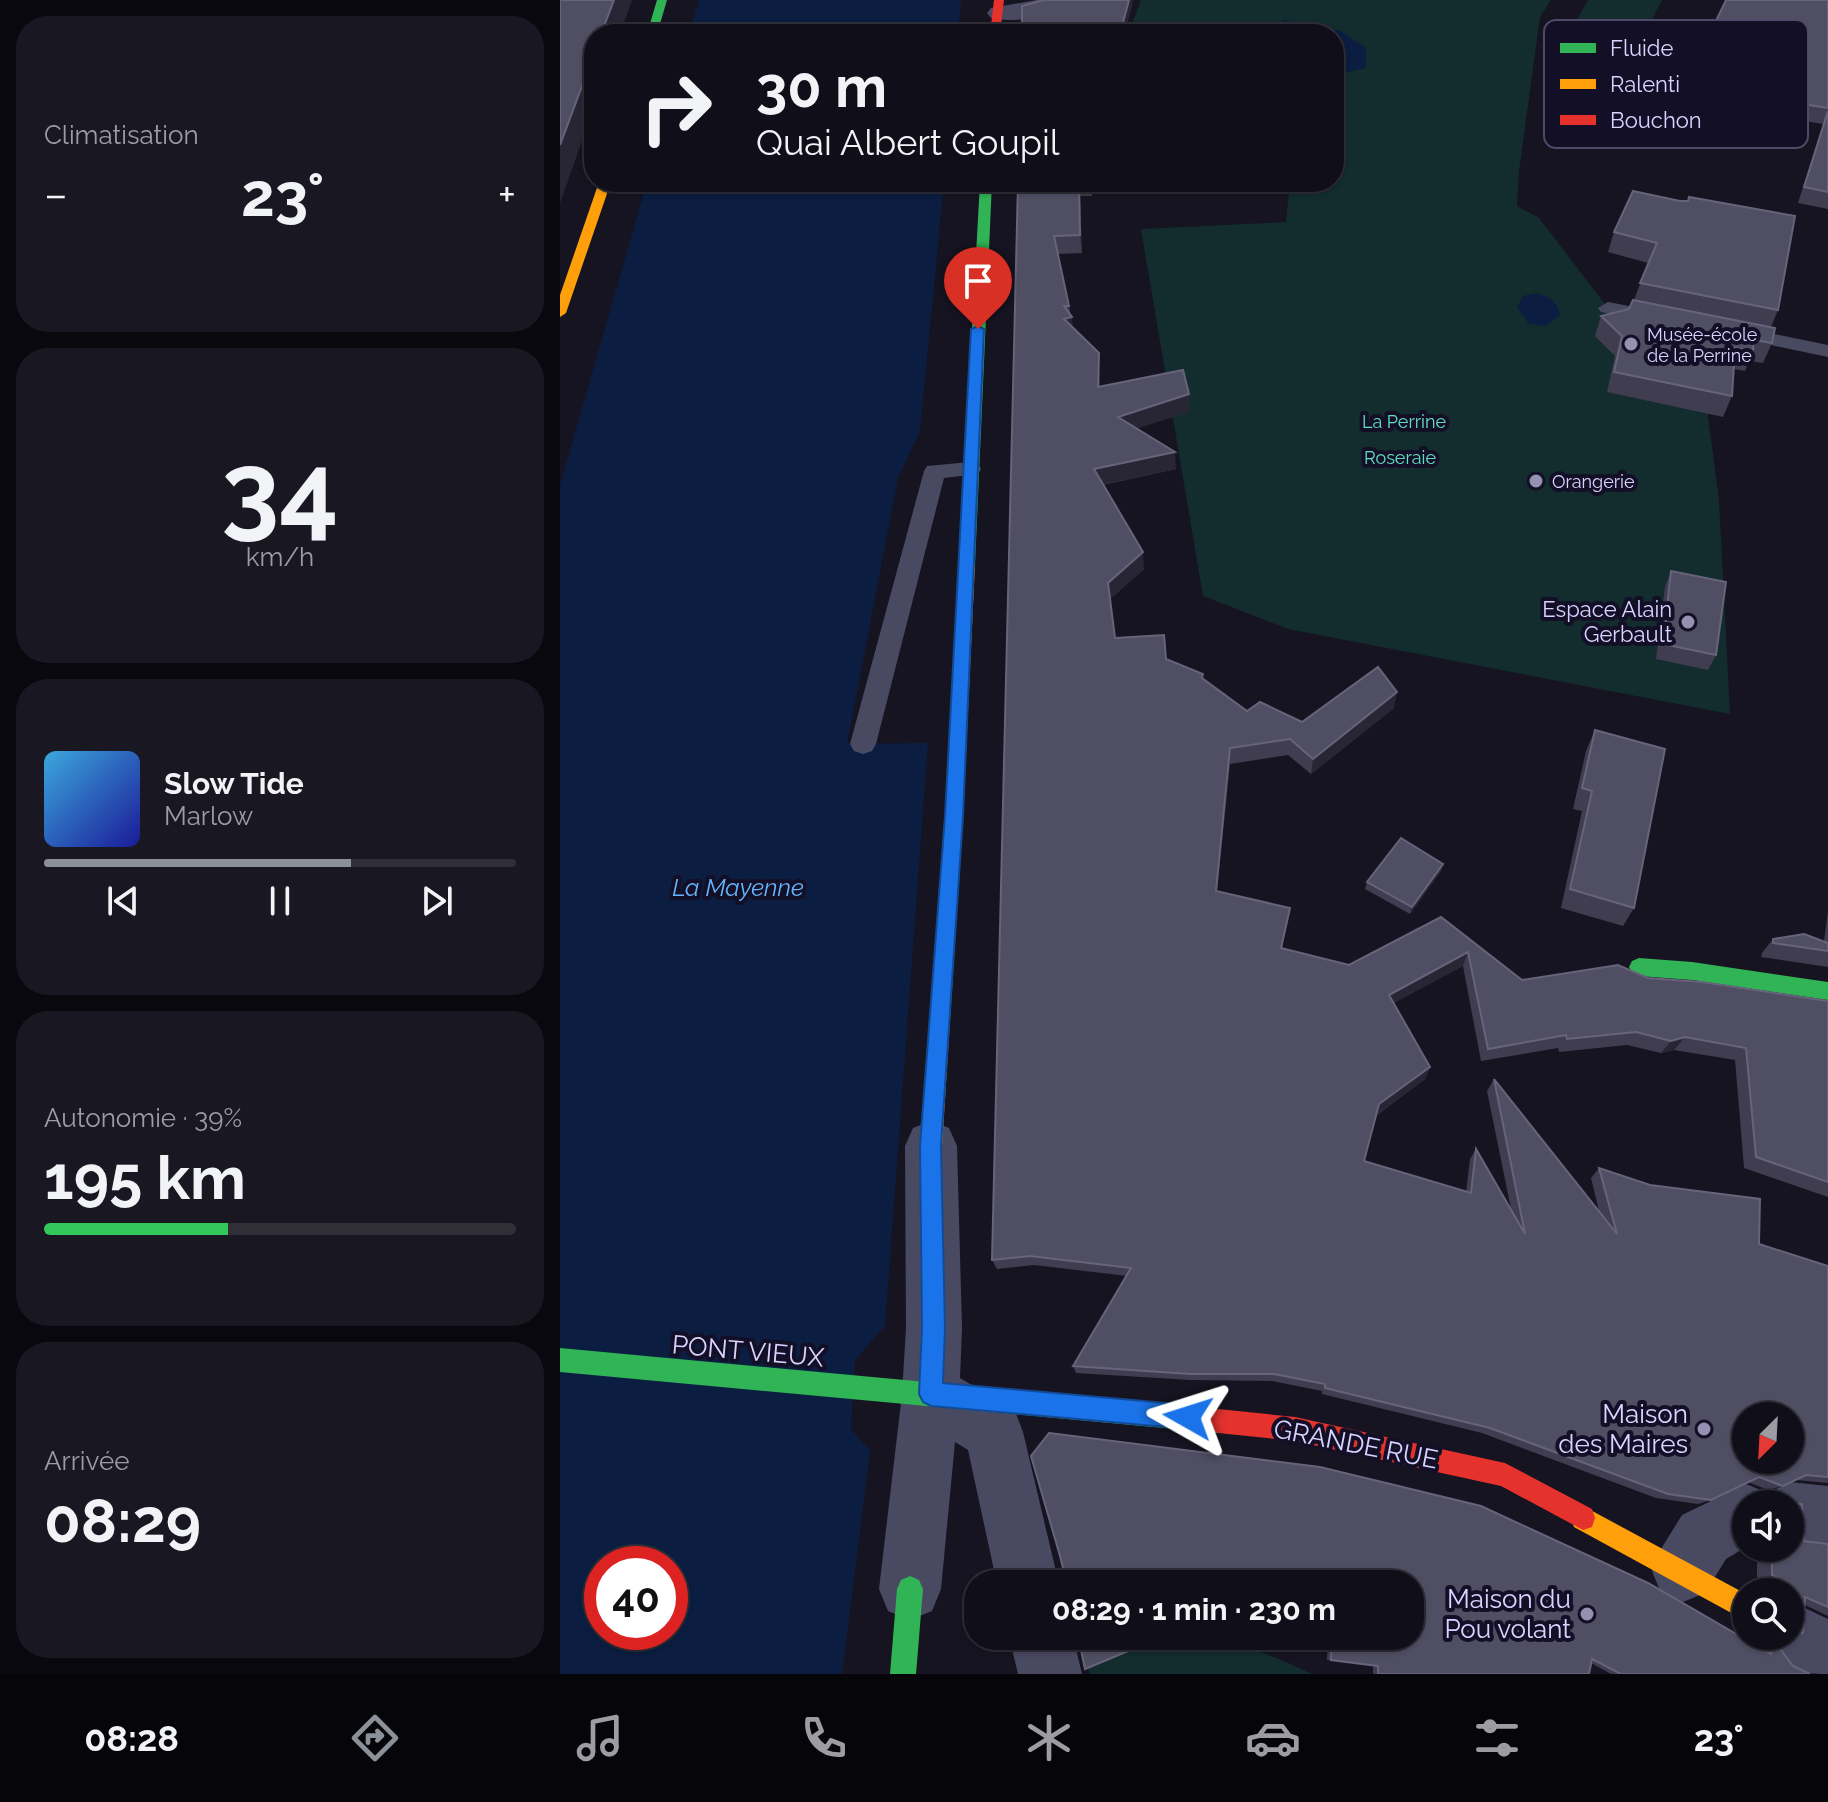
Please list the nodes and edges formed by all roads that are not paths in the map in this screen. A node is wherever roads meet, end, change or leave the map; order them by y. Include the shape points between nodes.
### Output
1 (662, 0) edge
2 (1055, 0) edge
3 (998, 16) edge
4 (655, 24) edge
5 (602, 192) edge
6 (985, 192) edge
7 (1608, 308) dead end
8 (560, 313) edge
9 (1672, 320) edge
10 (1714, 328) edge
11 (1828, 351) edge
12 (970, 469) junction
13 (863, 744) dead end
14 (1639, 967) dead end
15 (1828, 991) edge
16 (931, 1146) joint
17 (560, 1360) edge
18 (931, 1394) junction
19 (1804, 1513) edge
20 (1828, 1516) edge
21 (1732, 1522) edge
22 (1025, 1570) edge
23 (1683, 1571) junction
24 (910, 1589) joint
25 (1732, 1600) edge
26 (1804, 1641) edge
27 (1044, 1650) edge
28 (1828, 1655) edge
29 (903, 1674) edge
30 (1050, 1674) edge

1 - 4 street
2 - 3 street via 1038,9
5 - 8 street
6 - 12 street
7 - 9 lane
10 - 11 lane
12 - 13 lane via 935,471
12 - 16 street
14 - 15 street
16 - 18 street
17 - 18 street, PONT VIEUX
18 - 22 street via 994,1432
18 - 23 street, GRANDE RUE via 1295,1429 1505,1475
18 - 24 street
19 - 20 street
21 - 23 street via 1704,1537
23 - 25 street, GRANDE RUE
24 - 29 street
26 - 28 street
27 - 30 street

